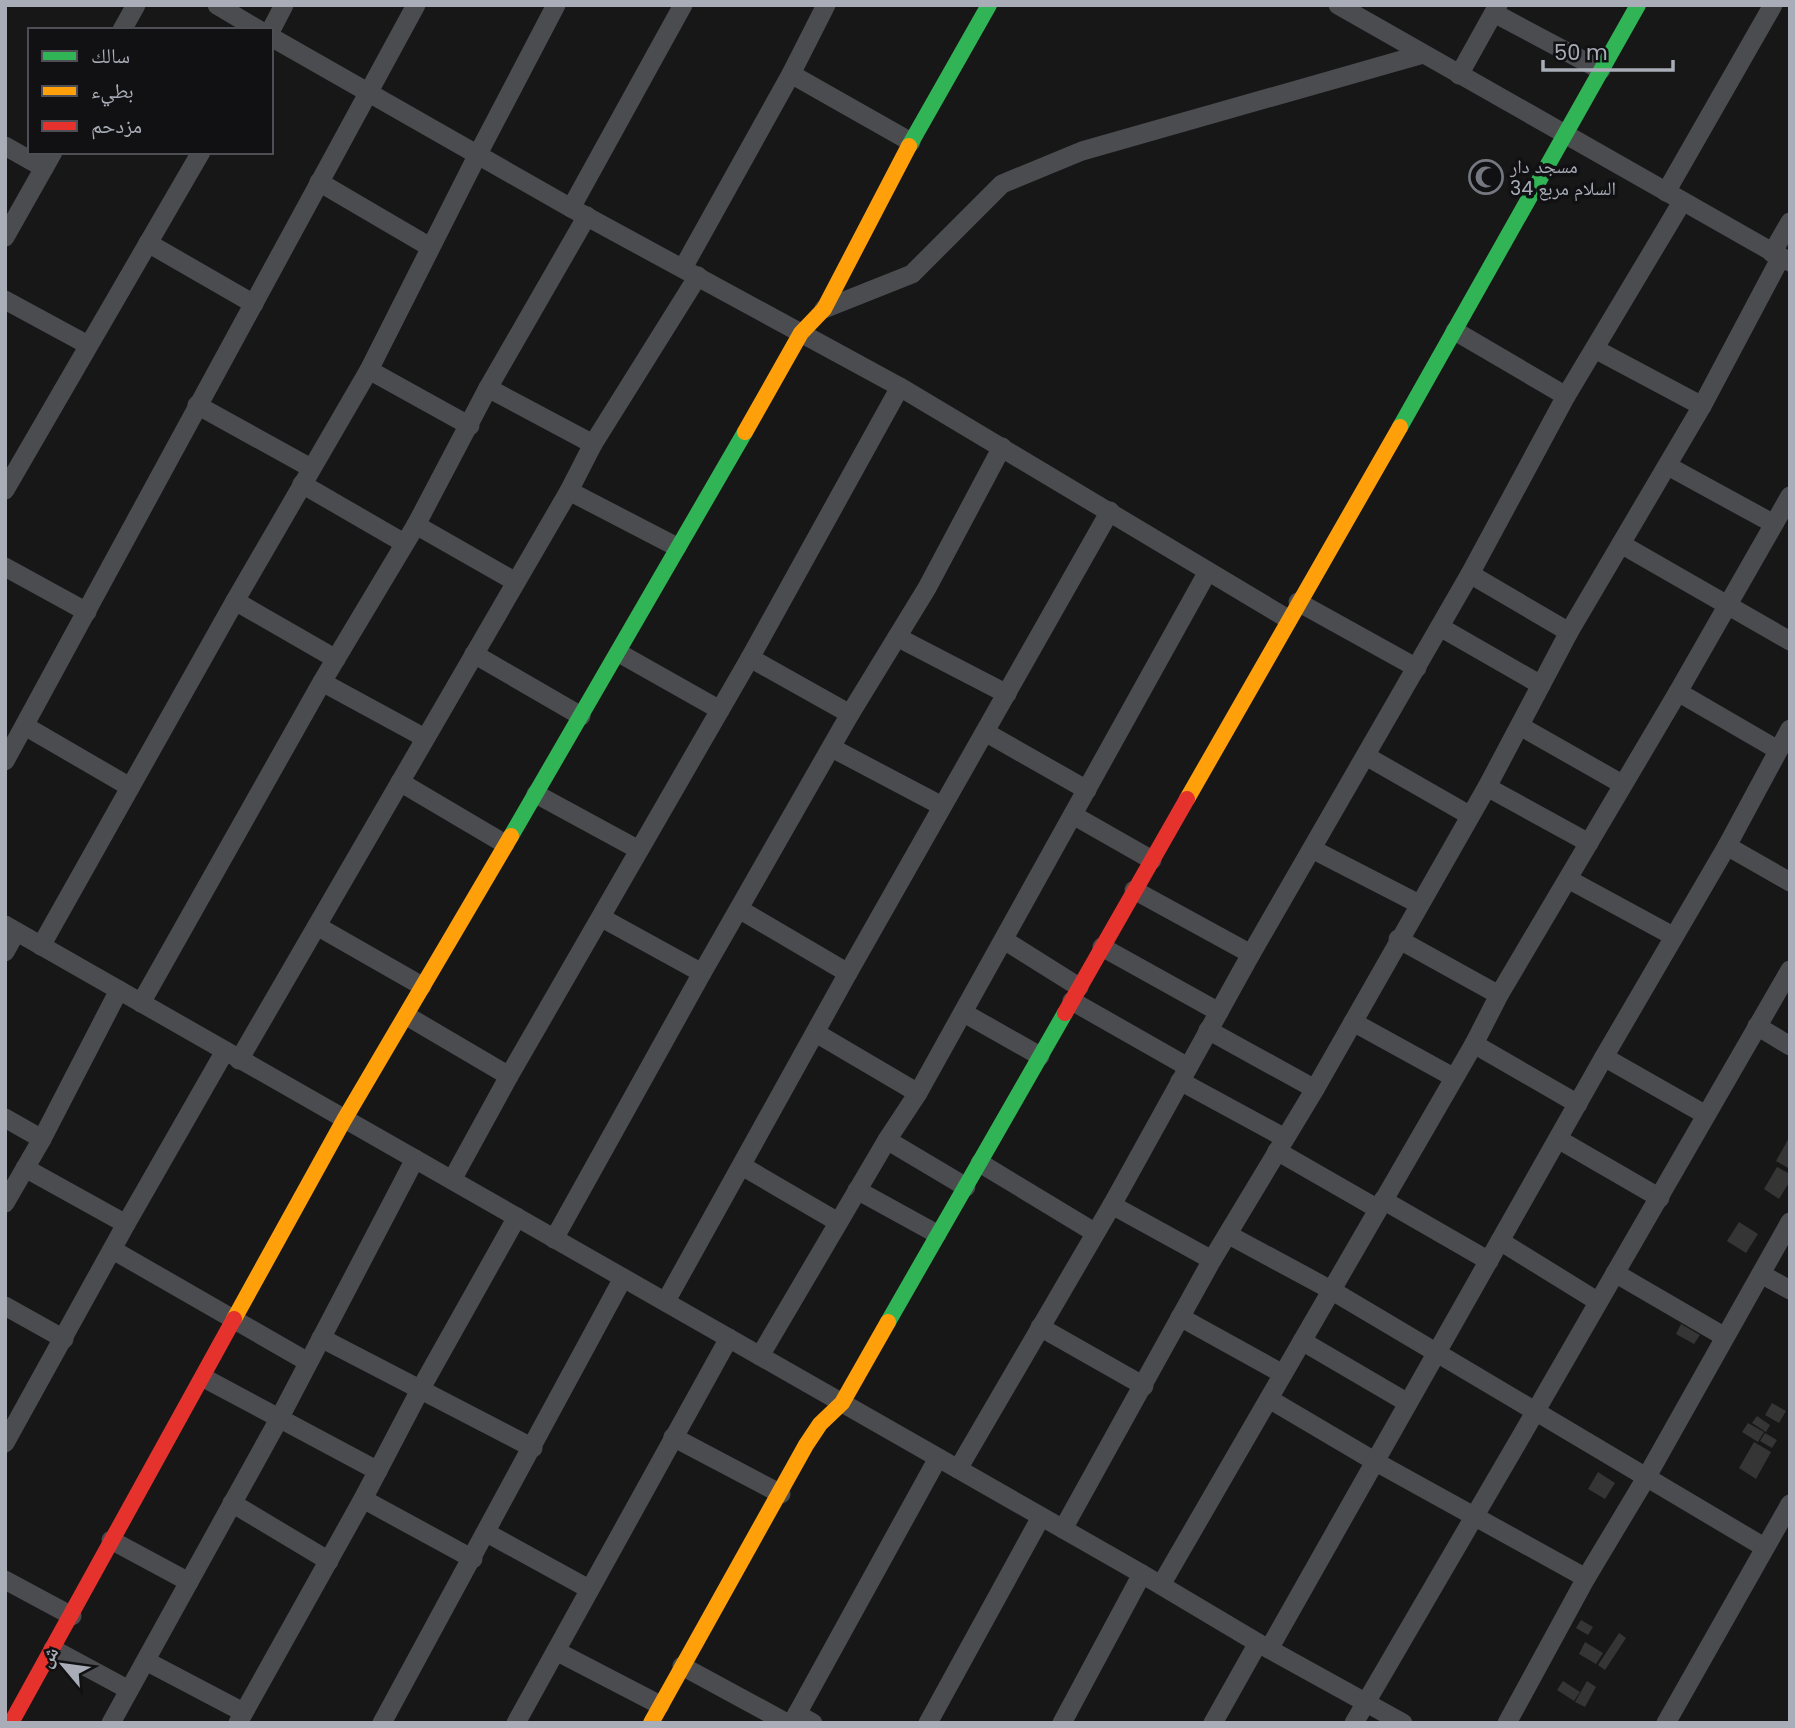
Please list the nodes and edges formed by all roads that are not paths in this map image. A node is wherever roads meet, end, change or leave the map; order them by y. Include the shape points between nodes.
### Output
1 (136, 5) edge
2 (217, 5) edge
3 (284, 5) edge
4 (416, 5) edge
5 (556, 5) edge
6 (825, 5) edge
7 (989, 5) edge
8 (1338, 5) edge
9 (1638, 5) edge
10 (1773, 5) edge
11 (677, 7) edge
12 (1496, 9) edge
13 (1361, 11) edge
14 (123, 28) edge
15 (256, 28) edge
16 (272, 28) edge
17 (273, 38) edge
18 (1423, 54) junction
19 (1601, 70) junction
20 (791, 74) junction
21 (1459, 75) junction
22 (368, 92) junction
23 (1565, 136) junction
24 (911, 142) junction
25 (5, 146) edge
26 (28, 153) edge
27 (30, 154) edge
28 (200, 154) edge
29 (478, 154) junction
30 (49, 160) edge
31 (319, 182) junction
32 (1674, 197) junction
33 (579, 212) junction
34 (1790, 222) edge
35 (5, 237) edge
36 (148, 243) junction
37 (430, 247) junction
38 (1781, 257) edge
39 (690, 272) junction
40 (5, 300) edge
41 (254, 304) junction
42 (824, 309) junction
43 (1455, 331) junction
44 (801, 332) junction
45 (88, 345) junction
46 (1595, 349) junction
47 (369, 370) junction
48 (900, 387) junction
49 (488, 388) junction
50 (1566, 396) junction
51 (197, 405) junction
52 (1702, 406) junction
53 (470, 426) junction
54 (593, 444) junction
55 (1002, 447) junction
56 (1668, 466) junction
57 (307, 476) junction
58 (5, 490) edge
59 (569, 491) junction
60 (1790, 496) edge
61 (1110, 511) junction
62 (1774, 524) junction
63 (416, 525) junction
64 (404, 542) junction
65 (1621, 544) junction
66 (677, 547) junction
67 (5, 567) edge
68 (1207, 573) junction
69 (1470, 574) junction
70 (516, 582) junction
71 (235, 601) junction
72 (1728, 605) junction
73 (87, 611) junction
74 (1293, 611) junction
75 (1440, 627) junction
76 (1569, 632) junction
77 (897, 637) junction
78 (1790, 641) edge
79 (619, 653) junction
80 (474, 654) junction
81 (750, 658) junction
82 (336, 659) junction
83 (1416, 668) junction
84 (322, 682) junction
85 (1541, 684) junction
86 (1678, 692) junction
87 (1007, 694) junction
88 (720, 710) junction
89 (850, 714) junction
90 (581, 716) junction
91 (25, 726) junction
92 (1520, 726) junction
93 (1790, 729) edge
94 (985, 732) junction
95 (425, 738) junction
96 (832, 748) junction
97 (1778, 750) junction
98 (1366, 756) junction
99 (5, 761) edge
100 (400, 782) junction
101 (1622, 784) junction
102 (130, 787) junction
103 (1487, 787) junction
104 (1087, 790) junction
105 (536, 794) junction
106 (942, 806) junction
107 (1073, 814) junction
108 (1469, 815) junction
109 (1589, 842) junction
110 (505, 844) junction
111 (1727, 846) junction
112 (1312, 849) junction
113 (639, 850) junction
114 (1152, 860) junction
115 (1568, 879) junction
116 (1790, 882) edge
117 (1135, 890) junction
118 (1419, 904) junction
119 (739, 909) junction
120 (602, 918) junction
121 (317, 926) junction
122 (11, 929) edge
123 (1674, 936) junction
124 (1398, 939) junction
125 (1004, 940) junction
126 (41, 946) junction
127 (1102, 947) junction
128 (5, 952) edge
129 (1251, 954) junction
130 (1790, 970) edge
131 (702, 972) junction
132 (848, 972) junction
133 (422, 986) junction
134 (119, 990) junction
135 (1075, 994) junction
136 (1499, 995) junction
137 (141, 1003) junction
138 (1219, 1012) junction
139 (964, 1013) junction
140 (407, 1016) junction
141 (1353, 1022) junction
142 (1757, 1026) junction
143 (1208, 1030) junction
144 (816, 1033) junction
145 (1474, 1044) junction
146 (1790, 1046) edge
147 (232, 1055) junction
148 (1040, 1056) junction
149 (1604, 1057) junction
150 (1184, 1074) junction
151 (509, 1076) junction
152 (1453, 1077) junction
153 (1315, 1089) junction
154 (918, 1093) junction
155 (1578, 1104) junction
156 (1706, 1115) junction
157 (5, 1118) edge
158 (344, 1120) junction
159 (42, 1139) junction
160 (1558, 1139) junction
161 (887, 1140) junction
162 (1281, 1145) junction
163 (415, 1159) junction
164 (980, 1163) junction
165 (742, 1166) junction
166 (25, 1168) junction
167 (452, 1180) junction
168 (966, 1187) junction
169 (857, 1190) junction
170 (1660, 1198) junction
171 (6, 1200) edge
172 (1112, 1205) junction
173 (1381, 1205) junction
174 (517, 1217) junction
175 (838, 1222) junction
176 (1790, 1222) edge
177 (125, 1224) junction
178 (1094, 1232) junction
179 (937, 1234) junction
180 (1229, 1235) junction
181 (554, 1238) junction
182 (1500, 1241) junction
183 (113, 1250) junction
184 (1212, 1260) junction
185 (1489, 1261) junction
186 (1615, 1273) junction
187 (1760, 1273) junction
188 (623, 1278) junction
189 (1331, 1290) junction
190 (1790, 1290) edge
191 (666, 1301) junction
192 (1597, 1301) junction
193 (5, 1307) edge
194 (1180, 1317) junction
195 (234, 1319) junction
196 (1040, 1327) junction
197 (1725, 1337) junction
198 (321, 1338) junction
199 (729, 1338) junction
200 (64, 1339) junction
201 (1302, 1341) junction
202 (1437, 1354) junction
203 (760, 1356) junction
204 (308, 1362) junction
205 (1283, 1374) junction
206 (204, 1378) junction
207 (1144, 1385) junction
208 (420, 1390) junction
209 (1269, 1399) junction
210 (842, 1403) junction
211 (1408, 1403) junction
212 (1536, 1412) junction
213 (279, 1419) junction
214 (11, 1420) edge
215 (673, 1437) junction
216 (5, 1443) edge
217 (533, 1448) junction
218 (938, 1458) junction
219 (1376, 1462) junction
220 (958, 1469) junction
221 (378, 1471) junction
222 (1646, 1478) junction
223 (781, 1494) junction
224 (363, 1499) junction
225 (232, 1503) junction
226 (1789, 1507) edge
227 (1474, 1516) junction
228 (1041, 1517) junction
229 (1063, 1529) junction
230 (487, 1533) junction
231 (111, 1541) junction
232 (1764, 1548) junction
233 (473, 1559) junction
234 (328, 1561) junction
235 (1142, 1574) junction
236 (1586, 1578) junction
237 (5, 1580) edge
238 (188, 1582) junction
239 (1161, 1585) junction
240 (589, 1589) junction
241 (72, 1616) junction
242 (1264, 1646) junction
243 (53, 1650) junction
244 (556, 1651) junction
245 (146, 1661) junction
246 (682, 1666) junction
247 (129, 1690) junction
248 (1367, 1702) junction
249 (660, 1705) junction
250 (240, 1717) edge
251 (797, 1721) edge
252 (113, 1722) edge
253 (11, 1723) edge
254 (382, 1723) edge
255 (516, 1723) edge
256 (651, 1723) edge
257 (928, 1723) edge
258 (1062, 1723) edge
259 (1213, 1723) edge
260 (1354, 1723) edge
261 (1403, 1723) edge
262 (1507, 1723) edge
263 (1667, 1723) edge

1 - 14 street
2 - 15 street
3 - 16 street
4 - 22 street
5 - 29 street
6 - 20 street
7 - 24 street
8 - 13 street
9 - 19 street
10 - 32 street
11 - 33 street
12 - 19 street
12 - 21 street
13 - 18 street
17 - 22 street
18 - 21 street
18 - 42 street via 1082,151 1002,184 912,274
19 - 23 street
20 - 24 street
20 - 39 street
21 - 23 street
22 - 29 street
22 - 31 street
23 - 32 street
23 - 43 street
24 - 42 street
25 - 26 street
27 - 30 street
28 - 36 street
29 - 33 street
29 - 37 street
30 - 35 street
31 - 37 street
31 - 41 street
32 - 38 street
32 - 46 street
33 - 39 street
33 - 49 street
34 - 38 street
36 - 41 street
36 - 45 street
37 - 47 street
38 - 52 street
39 - 44 street
39 - 54 street
40 - 45 street
41 - 51 street
42 - 44 street
43 - 50 street
43 - 74 street
44 - 48 street
44 - 66 street
45 - 58 street
46 - 50 street
46 - 52 street
47 - 53 street
47 - 57 street
48 - 55 street
48 - 81 street
49 - 53 street
49 - 54 street
50 - 69 street
51 - 57 street
51 - 73 street
52 - 56 street
53 - 63 street
54 - 59 street
55 - 61 street
55 - 77 street
56 - 62 street
56 - 65 street
57 - 64 street
57 - 71 street
59 - 66 street
59 - 70 street
60 - 62 street
61 - 68 street
61 - 87 street
62 - 72 street
63 - 64 street
63 - 70 street
64 - 82 street
65 - 72 street
65 - 76 street
66 - 79 street
67 - 73 street
68 - 74 street
68 - 104 street
69 - 75 street
69 - 76 street
70 - 80 street
71 - 82 street
71 - 102 street
72 - 78 street
72 - 86 street
73 - 91 street
74 - 83 street
74 - 114 street
75 - 83 street
75 - 85 street
76 - 85 street
77 - 87 street
77 - 89 street
79 - 88 street
79 - 90 street
80 - 90 street
80 - 95 street
81 - 88 street
81 - 89 street
82 - 84 street
83 - 98 street
84 - 95 street
84 - 137 street
85 - 92 street
86 - 97 street
86 - 101 street
87 - 94 street
88 - 113 street
89 - 96 street
90 - 105 street
91 - 99 street
91 - 102 street
92 - 101 street
92 - 103 street
93 - 97 street
94 - 104 street
94 - 106 street
95 - 100 street
96 - 106 street
96 - 119 street
97 - 111 street
98 - 108 street
98 - 112 street
100 - 110 street
100 - 121 street
101 - 109 street
102 - 126 street
103 - 108 street
103 - 109 street
104 - 107 street
105 - 110 street
105 - 113 street
106 - 132 street
107 - 114 street
107 - 125 street
108 - 118 street
109 - 115 street
110 - 133 street
111 - 116 street
111 - 123 street
112 - 118 street
112 - 129 street
113 - 120 street
114 - 117 street
115 - 123 street
115 - 136 street
117 - 127 street
117 - 129 street
118 - 124 street
119 - 131 street
119 - 132 street
120 - 131 street
120 - 151 street
121 - 133 street
121 - 147 street
122 - 126 street
122 - 128 street
123 - 149 street
124 - 136 street
124 - 141 street
125 - 135 street
125 - 139 street
126 - 134 street
127 - 135 street
127 - 138 street
129 - 138 street
130 - 142 street
131 - 181 street
132 - 144 street
133 - 140 street
134 - 137 street
134 - 159 street
135 - 148 street
135 - 150 street
136 - 145 street
137 - 147 street
138 - 143 street
139 - 148 street
139 - 154 street
140 - 151 street
140 - 158 street
141 - 152 street
141 - 153 street
142 - 146 street
142 - 156 street
143 - 150 street
143 - 153 street
144 - 154 street
144 - 165 street
145 - 152 street
145 - 155 street
147 - 158 street
147 - 177 street
148 - 164 street
149 - 155 street
149 - 156 street
150 - 162 street
150 - 172 street
151 - 167 street
152 - 173 street
153 - 162 street
154 - 161 street
155 - 160 street
156 - 170 street
157 - 159 street
158 - 163 street
158 - 195 street
159 - 166 street
160 - 170 street
160 - 182 street
161 - 168 street
161 - 169 street
162 - 173 street
162 - 180 street
163 - 167 street
163 - 198 street
164 - 168 street
164 - 178 street
165 - 175 street
165 - 191 street
166 - 171 street
166 - 177 street
167 - 174 street
168 - 179 street
169 - 175 street
169 - 179 street
170 - 186 street
172 - 178 street
172 - 184 street
173 - 185 street
173 - 189 street
174 - 181 street
174 - 208 street
175 - 203 street
176 - 187 street
177 - 183 street
178 - 196 street
179 - 210 street
180 - 184 street
180 - 189 street
181 - 188 street
182 - 185 street
182 - 192 street
183 - 195 street
183 - 200 street
184 - 194 street
185 - 202 street
186 - 192 street
186 - 197 street
187 - 190 street
187 - 197 street
188 - 191 street
188 - 217 street
189 - 201 street
189 - 202 street
191 - 199 street
192 - 212 street
193 - 200 street
194 - 205 street
194 - 207 street
195 - 204 street
195 - 206 street
196 - 207 street
196 - 220 street
197 - 222 street
198 - 204 street
198 - 208 street
199 - 203 street
199 - 215 street
200 - 214 street
201 - 205 street
201 - 211 street
202 - 211 street
202 - 212 street
203 - 210 street
204 - 213 street
205 - 209 street
206 - 213 street
206 - 231 street
207 - 229 street
208 - 217 street
208 - 221 street
209 - 219 street
209 - 239 street
210 - 218 street
210 - 223 street via 820,1424
211 - 219 street
212 - 222 street
212 - 227 street
213 - 221 street
213 - 225 street
214 - 216 street
215 - 223 street
215 - 240 street
217 - 230 street
218 - 220 street
218 - 251 street
219 - 227 street
219 - 242 street
220 - 228 street
221 - 224 street
222 - 232 street
222 - 236 street
223 - 246 street
224 - 233 street
224 - 234 street
225 - 234 street
225 - 238 street
226 - 232 street
227 - 236 street
227 - 248 street
228 - 229 street
228 - 257 street
229 - 235 street
230 - 233 street
230 - 240 street
231 - 238 street
231 - 241 street
232 - 263 street
233 - 254 street
234 - 250 street
235 - 239 street
235 - 258 street
236 - 262 street
237 - 241 street
238 - 245 street
239 - 242 street
240 - 244 street
241 - 243 street
242 - 248 street
242 - 259 street
243 - 247 street
243 - 253 street
244 - 249 street
244 - 255 street
245 - 247 street
245 - 250 street
246 - 249 street
246 - 251 street
247 - 252 street
248 - 260 street
248 - 261 street
249 - 256 street

